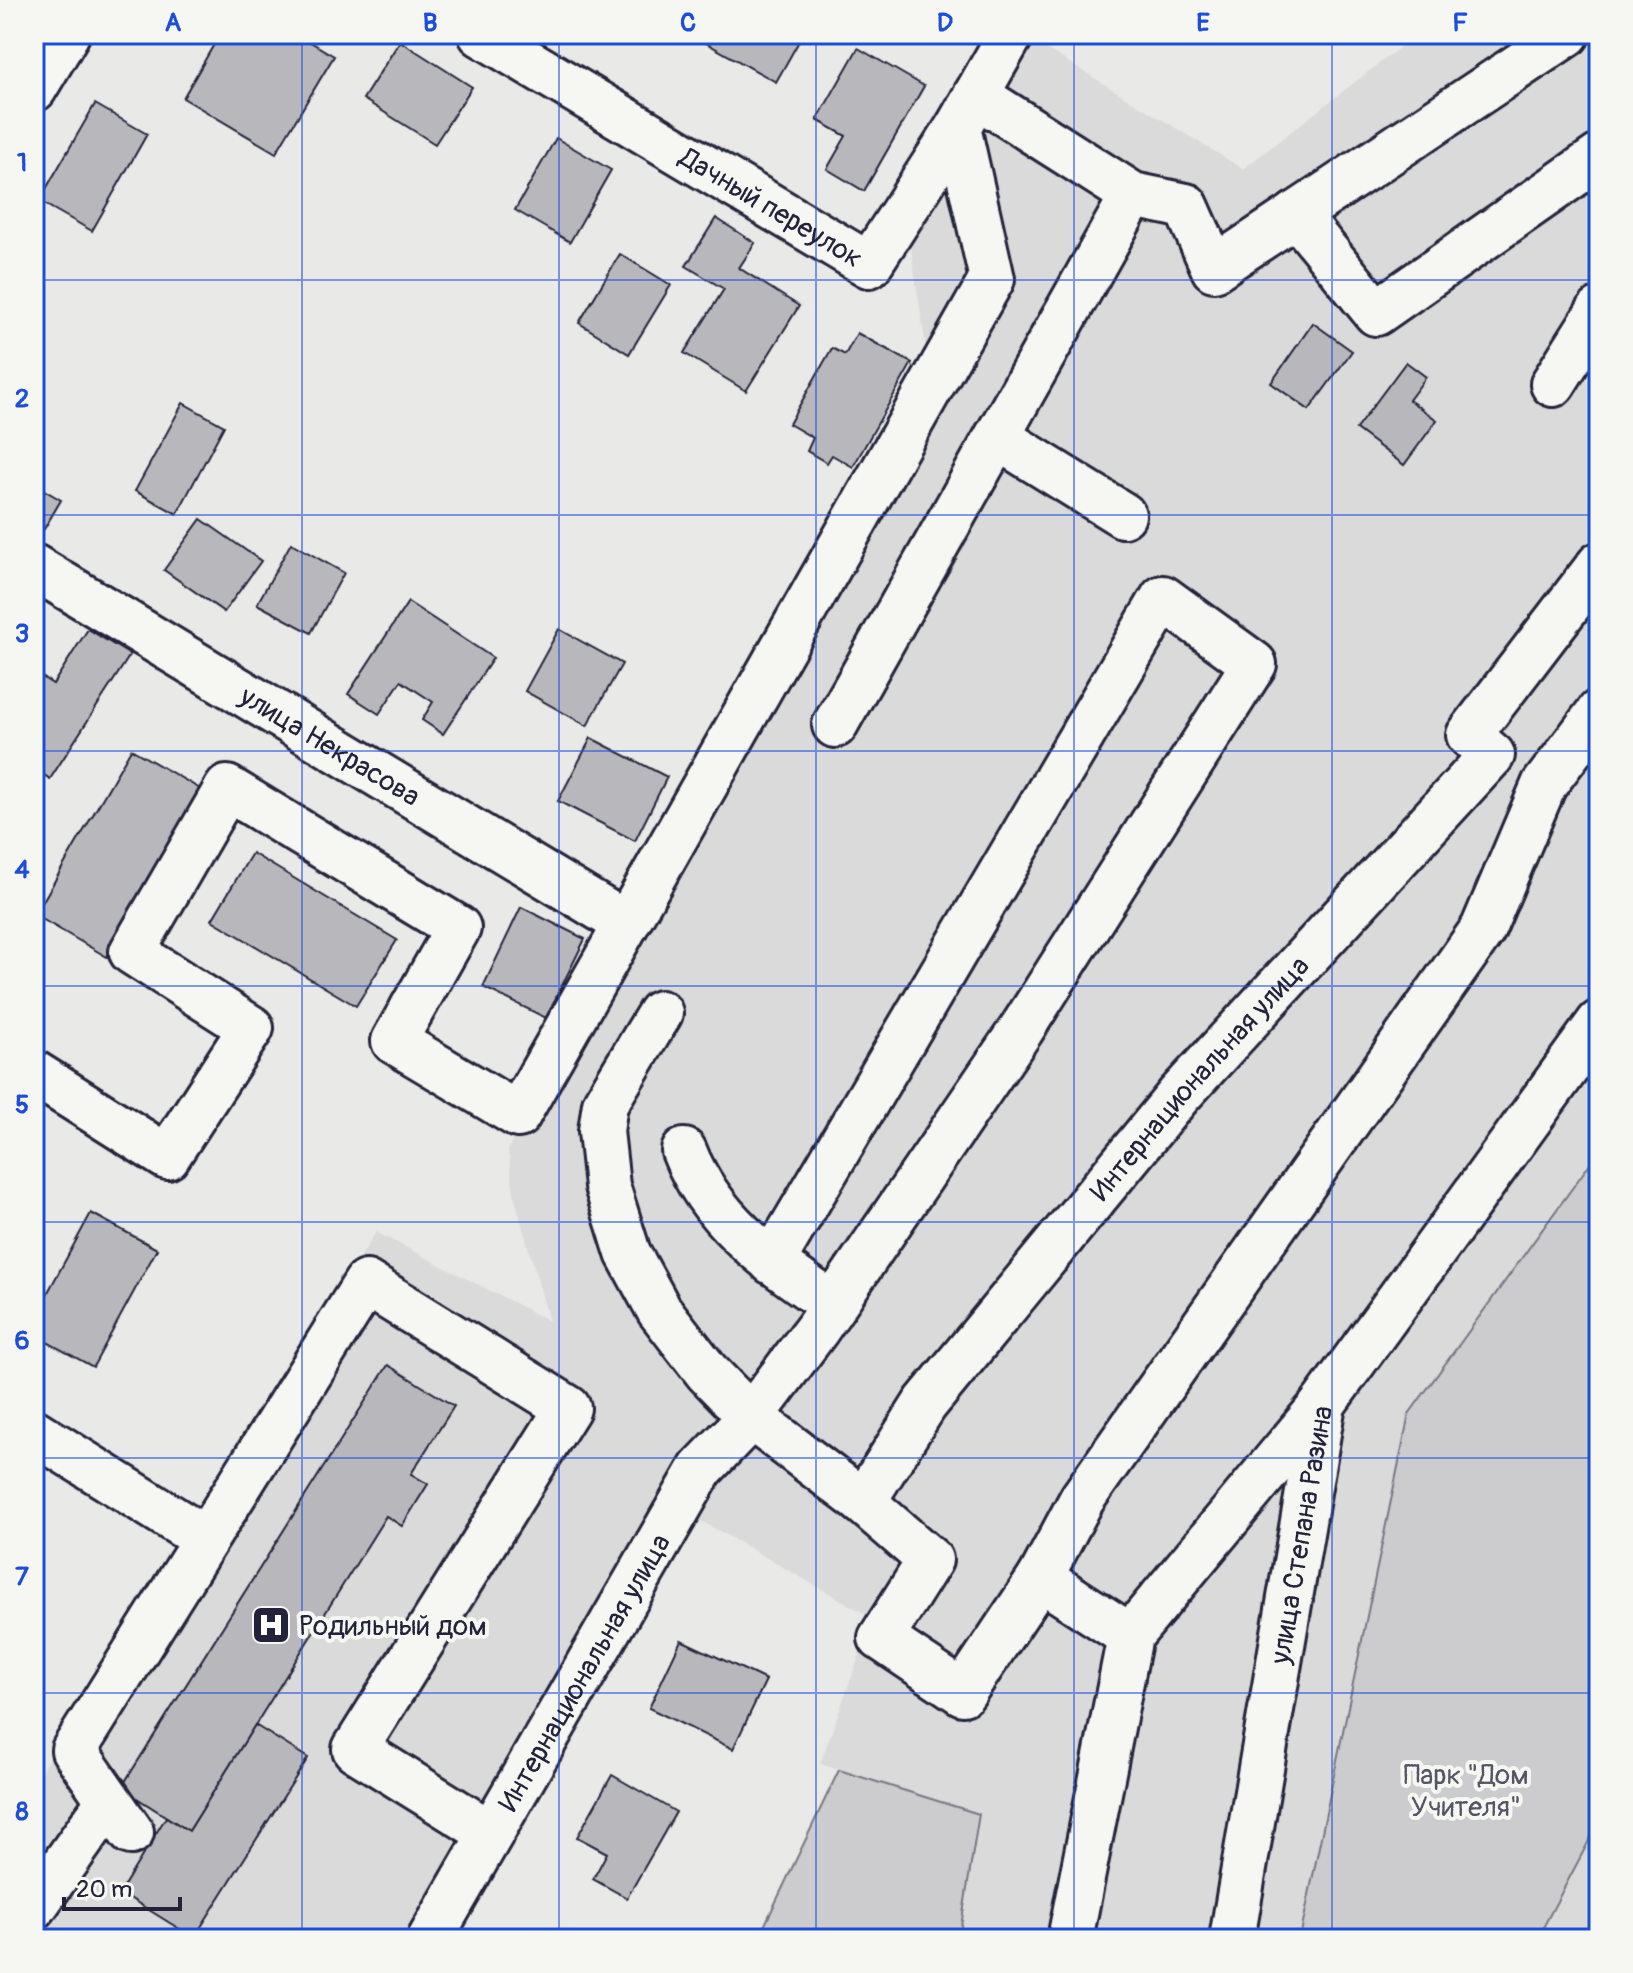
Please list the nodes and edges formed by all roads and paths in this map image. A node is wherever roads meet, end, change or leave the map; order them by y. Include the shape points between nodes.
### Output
1 (67, 34) edge
2 (481, 34) edge
3 (1011, 34) edge
4 (1567, 34) edge
5 (34, 89) edge
6 (967, 111) junction
7 (1599, 157) edge
8 (1133, 195) junction
9 (1296, 214) junction
10 (1599, 311) edge
11 (1553, 384) dead end
12 (997, 437) junction
13 (1123, 515) dead end
14 (1599, 566) edge
15 (34, 567) edge
16 (1599, 712) edge
17 (835, 725) dead end
18 (626, 924) junction
19 (660, 1013) dead end
20 (1599, 1023) edge
21 (34, 1073) edge
22 (684, 1151) dead end
23 (772, 1262) junction
24 (833, 1305) junction
25 (1323, 1404) junction
26 (751, 1417) junction
27 (34, 1432) edge
28 (863, 1502) junction
29 (205, 1539) junction
30 (1040, 1578) junction
31 (1130, 1636) junction
32 (490, 1833) junction
33 (34, 1907) edge
34 (430, 1939) edge
35 (1070, 1939) edge
36 (1232, 1939) edge

1 - 5 street
2 - 6 street, Дачный переулок via 869,265
3 - 6 street, Дачный переулок
4 - 9 street
6 - 8 street
6 - 18 street via 992,279
7 - 9 street via 1376,313
8 - 9 street via 1186,206 1214,269
8 - 12 street
10 - 11 street
12 - 13 street
12 - 17 street
14 - 28 street, Интернациональная улица via 1469,735 1492,755 1179,1095 925,1404
15 - 18 street, улица Некрасова
16 - 30 street via 1544,785 1483,929 1082,1499
18 - 21 street via 518,1115 394,1041 458,928 227,788 132,952 251,1028 167,1157
19 - 26 street via 605,1104 601,1131 607,1186 628,1253 659,1310 707,1372
20 - 25 street, улица Степана Разина
22 - 23 street via 695,1179 728,1222
23 - 24 street
23 - 24 street, Интернациональная улица via 1163,598 1254,664 1021,1030
24 - 26 street, Интернациональная улица
25 - 31 street
25 - 36 street, улица Степана Разина
26 - 28 street
26 - 32 street, Интернациональная улица via 701,1469
27 - 29 street
28 - 30 street via 930,1560 881,1638 963,1693
29 - 32 street via 366,1283 568,1408 355,1749
29 - 33 street via 74,1750 120,1817
30 - 31 street
31 - 35 street
32 - 34 street, Интернациональная улица

